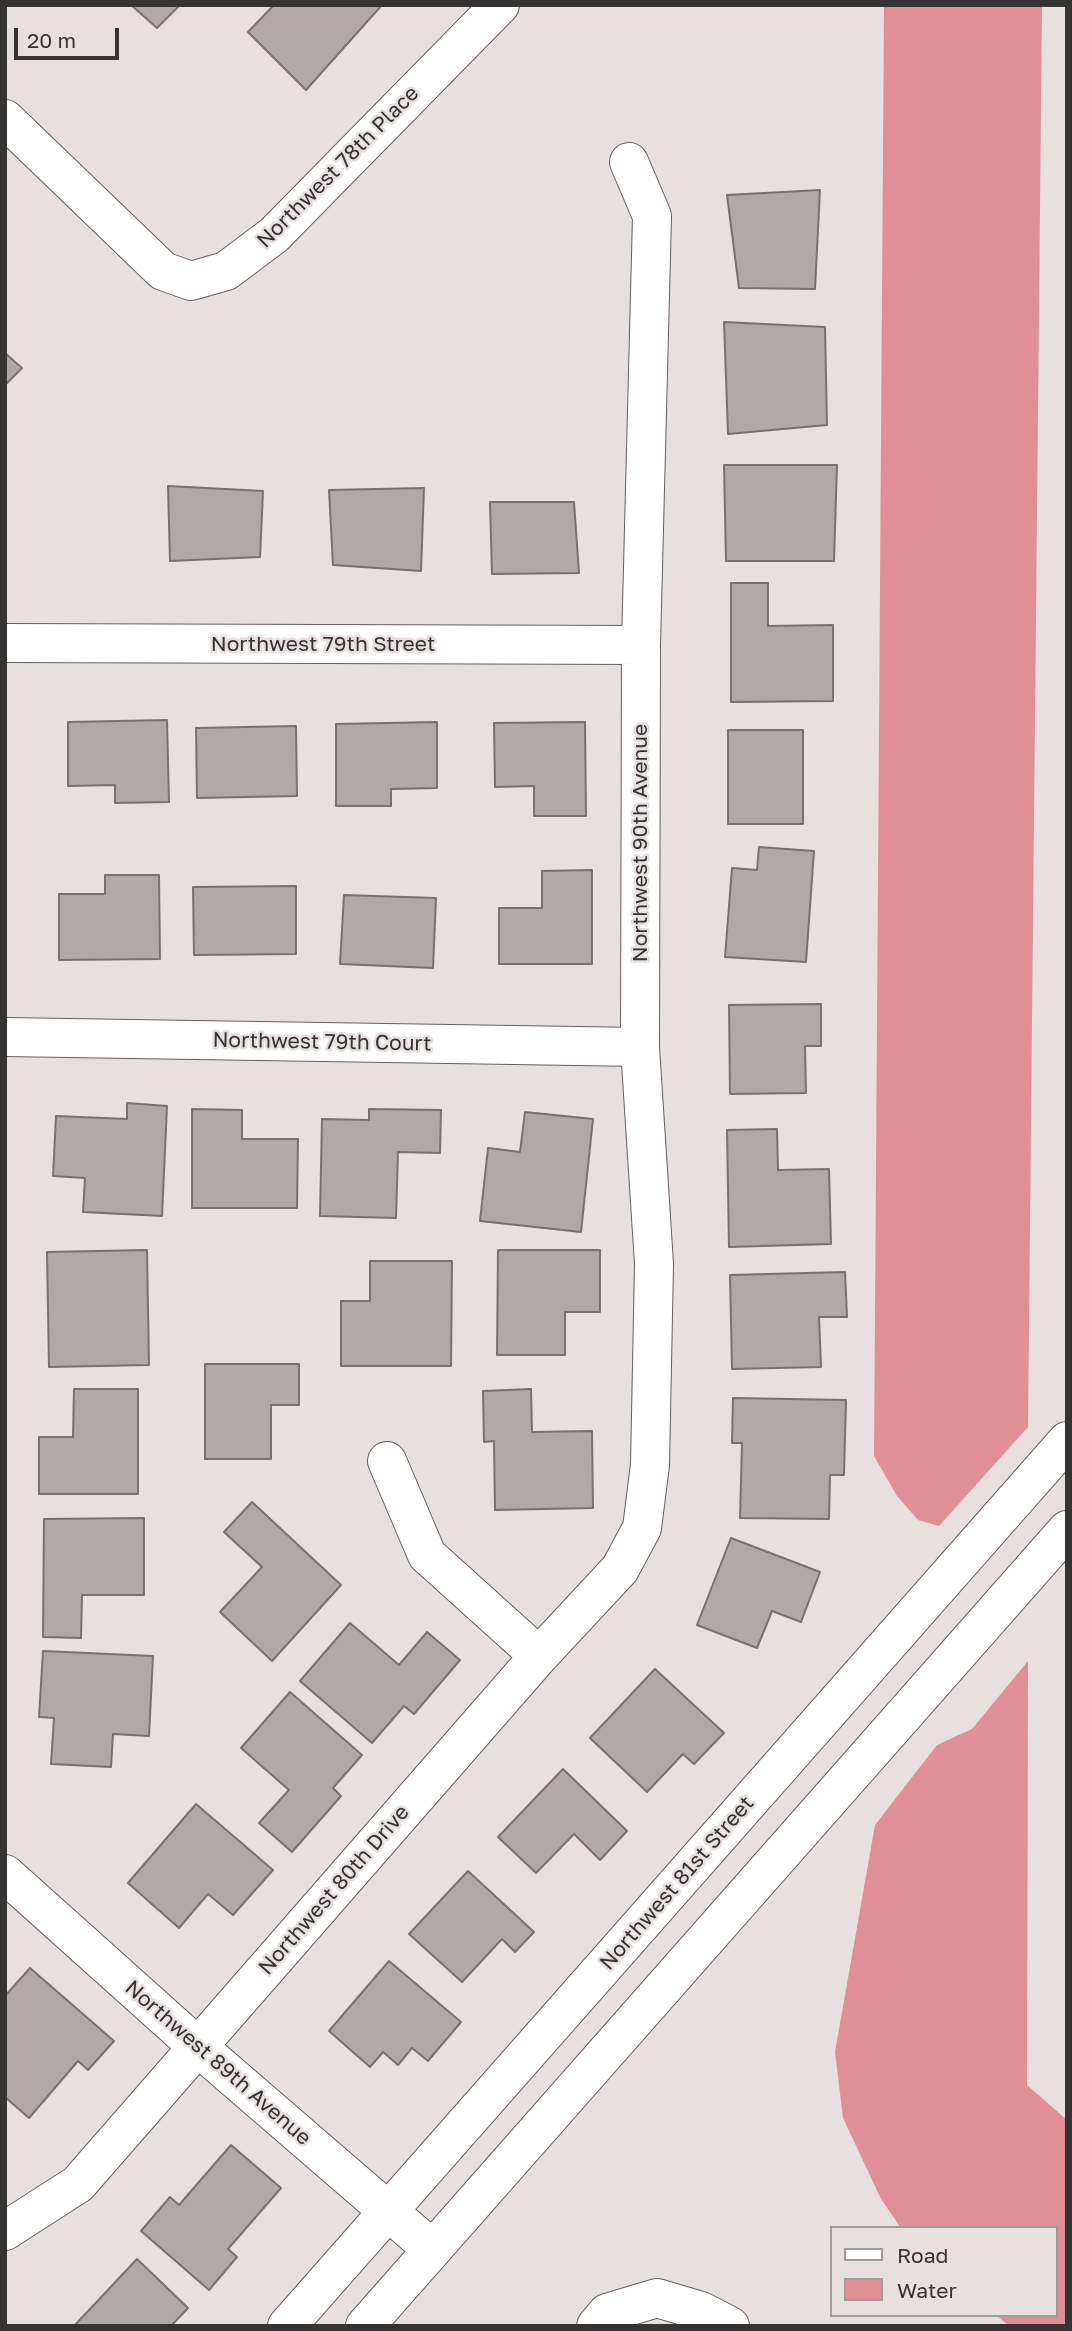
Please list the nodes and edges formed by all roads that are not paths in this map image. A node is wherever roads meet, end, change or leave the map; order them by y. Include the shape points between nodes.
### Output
1 (500, 5) edge
2 (5, 119) edge
3 (629, 162) dead end
4 (5, 643) edge
5 (641, 645) junction
6 (5, 1037) edge
7 (639, 1047) junction
8 (1067, 1441) edge
9 (387, 1461) dead end
10 (642, 1528) joint
11 (1067, 1530) edge
12 (539, 1656) junction
13 (5, 1874) edge
14 (198, 2047) junction
15 (388, 2211) junction
16 (5, 2231) edge
17 (432, 2249) junction
18 (710, 2321) edge
19 (287, 2326) edge
20 (365, 2326) edge
21 (596, 2326) edge

1 - 2 street, Northwest 78th Place via 274,235 226,271 191,281 163,271
3 - 5 street, Northwest 90th Avenue via 652,216
4 - 5 street, Northwest 79th Street
5 - 7 street, Northwest 90th Avenue
6 - 7 street, Northwest 79th Court
7 - 10 street, Northwest 90th Avenue via 654,1264 650,1465
8 - 15 street, Northwest 81st Street
9 - 12 street via 427,1555
10 - 12 street, Northwest 80th Drive via 620,1569
11 - 17 street
12 - 14 street, Northwest 80th Drive
13 - 14 street, Northwest 89th Avenue
14 - 15 street, Northwest 89th Avenue
14 - 16 street, Northwest 80th Drive via 78,2185
15 - 17 street, Northwest 89th Avenue
15 - 19 street, Northwest 81st Street
17 - 20 street
18 - 21 street via 657,2298 607,2313

